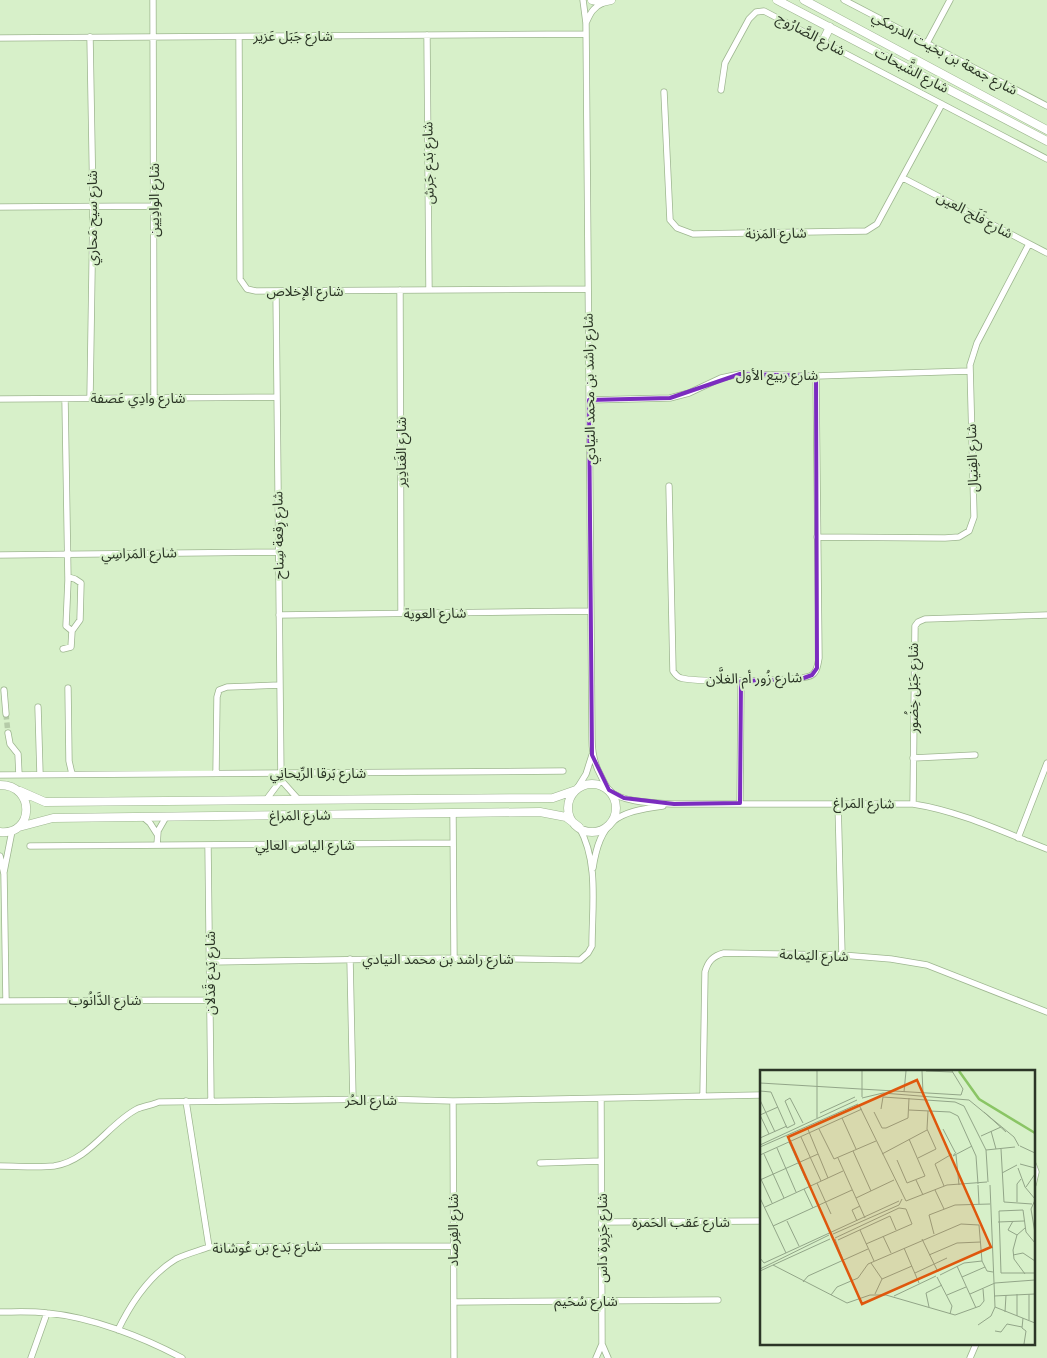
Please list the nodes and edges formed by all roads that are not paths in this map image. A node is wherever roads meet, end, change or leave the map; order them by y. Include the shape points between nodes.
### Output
1 (153, 0) edge
2 (583, 0) edge
3 (592, 0) edge
4 (610, 0) edge
5 (777, 0) edge
6 (804, 0) edge
7 (844, 0) edge
8 (950, 0) edge
9 (586, 23) junction
10 (830, 28) junction
11 (586, 34) junction
12 (426, 35) junction
13 (239, 36) junction
14 (152, 37) junction
15 (0, 38) edge
16 (90, 38) junction
17 (823, 41) junction
18 (926, 43) junction
19 (721, 90) dead end
20 (664, 92) dead end
21 (942, 104) junction
22 (1047, 106) edge
23 (1047, 130) edge
24 (1047, 141) edge
25 (1047, 159) edge
26 (904, 178) junction
27 (93, 206) junction
28 (154, 206) junction
29 (0, 207) edge
30 (1029, 244) junction
31 (1047, 253) edge
32 (400, 290) junction
33 (429, 290) junction
34 (588, 290) junction
35 (276, 291) junction
36 (969, 371) junction
37 (816, 376) junction
38 (276, 397) junction
39 (90, 398) junction
40 (154, 398) junction
41 (65, 399) junction
42 (0, 400) edge
43 (589, 400) junction
44 (669, 486) dead end
45 (817, 537) junction
46 (278, 552) junction
47 (67, 554) junction
48 (0, 555) edge
49 (68, 576) junction
50 (590, 611) junction
51 (401, 613) junction
52 (279, 615) junction
53 (1047, 616) edge
54 (72, 631) junction
55 (63, 648) dead end
56 (742, 681) junction
57 (280, 685) junction
58 (68, 688) dead end
59 (4, 690) dead end
60 (38, 706) dead end
61 (6, 714) tunnel mouth
62 (8, 733) tunnel mouth
63 (592, 755) junction
64 (976, 755) dead end
65 (913, 758) junction
66 (1047, 763) edge
67 (563, 771) dead end
68 (216, 773) junction
69 (281, 773) junction
70 (40, 774) junction
71 (72, 774) junction
72 (0, 775) edge
73 (19, 775) junction
74 (281, 780) junction
75 (0, 785) edge
76 (576, 790) junction
77 (609, 790) junction
78 (20, 792) junction
79 (298, 799) junction
80 (266, 800) junction
81 (740, 803) junction
82 (838, 803) junction
83 (674, 804) junction
84 (913, 804) junction
85 (453, 813) junction
86 (143, 817) junction
87 (166, 817) junction
88 (608, 826) junction
89 (579, 827) junction
90 (15, 829) junction
91 (0, 832) edge
92 (157, 834) junction
93 (1018, 838) junction
94 (452, 843) junction
95 (157, 845) junction
96 (208, 845) junction
97 (30, 846) dead end
98 (1047, 850) edge
99 (0, 856) edge
100 (4, 874) junction
101 (592, 878) junction
102 (842, 955) junction
103 (454, 958) junction
104 (350, 959) junction
105 (210, 962) junction
106 (210, 1000) junction
107 (3, 1001) edge
108 (1047, 1012) edge
109 (760, 1095) edge
110 (703, 1096) junction
111 (601, 1098) junction
112 (353, 1100) junction
113 (186, 1101) junction
114 (211, 1101) junction
115 (453, 1101) junction
116 (601, 1161) junction
117 (540, 1164) dead end
118 (0, 1166) edge
119 (1034, 1167) edge
120 (1034, 1181) edge
121 (760, 1221) edge
122 (602, 1222) junction
123 (453, 1246) junction
124 (209, 1247) junction
125 (718, 1300) dead end
126 (602, 1301) junction
127 (454, 1302) junction
128 (0, 1312) edge
129 (47, 1313) junction
130 (118, 1330) junction
131 (602, 1344) junction
132 (975, 1346) edge
133 (31, 1358) edge
134 (182, 1358) edge
135 (454, 1358) edge
136 (596, 1358) edge
137 (608, 1358) edge
138 (970, 1358) edge

1 - 14 street, شارع الوادِيين
2 - 9 street, شارع راشد بن محمد النيادي
3 - 4 street
4 - 9 street via 597,5
5 - 10 street, شارع الشَّبحات
6 - 23 street, شارع الشَّبحات
7 - 18 street, شارع جمعة بن بخيت الدرمكي
8 - 18 street
9 - 11 street, شارع راشد بن محمد النيادي
10 - 17 street
10 - 24 street, شارع الشَّبحات
11 - 12 street, شارع جَبَل عَزير
11 - 34 street, شارع راشد بن محمد النيادي
12 - 13 street, شارع جَبَل عَزير
12 - 33 street, شارع بَدع جَرش
13 - 14 street, شارع جَبَل عَزير
13 - 35 street, شارع الإخلاص via 240,280 247,289
14 - 16 street, شارع جَبَل عَزير
14 - 28 street, شارع الوادِيين
15 - 16 street, شارع جَبَل عَزير
16 - 27 street, شارع سيح مَحاري
17 - 19 street, شارع الصَّارُوج via 770,13 756,12 725,63
17 - 21 street, شارع الصَّارُوج
18 - 22 street, شارع جمعة بن بخيت الدرمكي
20 - 26 street, شارع المَزنة via 670,220 677,228 693,234 866,231 877,224
21 - 25 street, شارع الصَّارُوج
21 - 26 street, شارع المَزنة
26 - 30 street, شارع فَلَج العين
27 - 28 street
27 - 29 street
27 - 39 street, شارع سيح مَحاري
28 - 40 street, شارع الوادِيين
30 - 31 street, شارع فَلَج العين
30 - 36 street, شارع الفِنيال via 977,343
32 - 33 street, شارع الإخلاص
32 - 35 street, شارع الإخلاص
32 - 51 street, شارع الغَنادِير
33 - 34 street, شارع الإخلاص
34 - 43 street, شارع راشد بن محمد النيادي
35 - 38 street, شارع رِقعة سِناح
36 - 37 street, شارع ربيع الأول
36 - 45 street, شارع الفِنيال via 974,517 969,531 959,537 945,538
37 - 43 street, شارع ربيع الأول via 740,374 670,398
37 - 45 street, شارع زُور أم الغلَّان
38 - 40 street, شارع وادِي عَصفة
38 - 46 street, شارع رِقعة سِناح
39 - 40 street, شارع وادِي عَصفة
39 - 41 street, شارع وادِي عَصفة
41 - 42 street, شارع وادِي عَصفة
41 - 47 street
43 - 50 street, شارع راشد بن محمد النيادي
44 - 56 street, شارع زُور أم الغلَّان via 673,671 682,678
45 - 56 street, شارع زُور أم الغلَّان via 817,668 812,675 801,679
46 - 47 street, شارع المَراسِي
46 - 52 street, شارع رِقعة سِناح
47 - 48 street, شارع المَراسِي
47 - 49 street
49 - 54 street via 66,626
49 - 54 street via 81,583 80,620
50 - 51 street, شارع العوية
50 - 63 street, شارع راشد بن محمد النيادي
51 - 52 street, شارع العوية
52 - 57 street, شارع رِقعة سِناح
53 - 65 street, شارع جَبَل خِضُور via 925,619 918,622 914,633
54 - 55 street via 71,648
56 - 81 street
57 - 68 street via 219,690
57 - 69 street, شارع رِقعة سِناح
58 - 71 street
59 - 61 street
60 - 70 street
62 - 73 street via 10,744 18,754
63 - 76 street, شارع راشد بن محمد النيادي
63 - 77 street, شارع راشد بن محمد النيادي
64 - 65 street
65 - 84 street, شارع جَبَل خِضُور
66 - 93 street
67 - 69 street, شارع بَرقا الرِّيحانِي
68 - 69 street, شارع بَرقا الرِّيحانِي
68 - 71 street, شارع بَرقا الرِّيحانِي
69 - 74 street, شارع رِقعة سِناح
70 - 71 street, شارع بَرقا الرِّيحانِي
70 - 73 street, شارع بَرقا الرِّيحانِي
72 - 73 street, شارع بَرقا الرِّيحانِي
74 - 79 street
74 - 80 street
75 - 78 street, شارع المَراغ via 14,787
76 - 77 street via 593,784
76 - 79 street, شارع المَراغ via 553,798
76 - 89 street via 571,797 569,813
77 - 83 street, شارع المَراغ via 636,801
77 - 88 street via 616,808
78 - 80 street, شارع المَراغ via 45,802
78 - 90 street via 27,805 26,813
79 - 80 street, شارع المَراغ
81 - 82 street, شارع المَراغ
81 - 83 street, شارع المَراغ
82 - 84 street, شارع المَراغ
82 - 102 street
83 - 88 street, شارع المَراغ via 632,811
84 - 93 street, شارع المَراغ via 957,814
85 - 87 street, شارع المَراغ
85 - 89 street, شارع المَراغ via 540,812 566,817
85 - 94 street
86 - 87 street, شارع المَراغ
86 - 90 street, شارع المَراغ via 53,818
86 - 92 street
87 - 92 street
88 - 89 street via 599,831
88 - 101 street, شارع راشد بن محمد النيادي via 597,845
89 - 101 street, شارع راشد بن محمد النيادي via 587,845
90 - 91 street, شارع المَراغ
90 - 100 street
92 - 95 street
93 - 98 street, شارع المَراغ
94 - 96 street, شارع الياس العالِي
94 - 103 street
95 - 96 street, شارع الياس العالِي
95 - 97 street, شارع الياس العالِي
96 - 105 street, شارع بَدع قَذلان
99 - 100 street
100 - 107 street
101 - 103 street, شارع راشد بن محمد النيادي via 592,946 580,960
102 - 108 street, شارع اليَمامة via 927,965
102 - 110 street, شارع اليَمامة via 724,953 712,959 705,972
103 - 104 street, شارع راشد بن محمد النيادي
104 - 105 street, شارع راشد بن محمد النيادي
104 - 112 street
105 - 106 street, شارع بَدع قَذلان
106 - 107 street, شارع الدَّانُوب
106 - 114 street, شارع بَدع قَذلان
109 - 110 street, شارع الحُر
110 - 111 street, شارع الحُر
111 - 115 street, شارع الحُر
111 - 116 street, شارع جَزِيرة داس
112 - 114 street, شارع الحُر
112 - 115 street, شارع الحُر
113 - 114 street, شارع الحُر
113 - 118 street, شارع الحُر via 159,1102 137,1109 68,1162 55,1166
113 - 124 street
115 - 123 street, شارع الفِرصاد
116 - 117 street
116 - 122 street, شارع جَزِيرة داس
119 - 120 street
121 - 122 street, شارع عَقب الحَمرة
122 - 126 street, شارع جَزِيرة داس
123 - 124 street, شارع بَدع بن عُوشانة
123 - 127 street, شارع الفِرصاد
124 - 130 street, شارع بَدع بن عُوشانة via 177,1259 160,1272 135,1300
125 - 126 street, شارع سُحَيم
126 - 127 street, شارع سُحَيم
126 - 131 street, شارع جَزِيرة داس
127 - 135 street, شارع الفِرصاد
128 - 129 street
129 - 130 street
129 - 133 street
130 - 134 street
131 - 136 street, شارع جَزِيرة داس
131 - 137 street, شارع جَزِيرة داس
132 - 138 street

